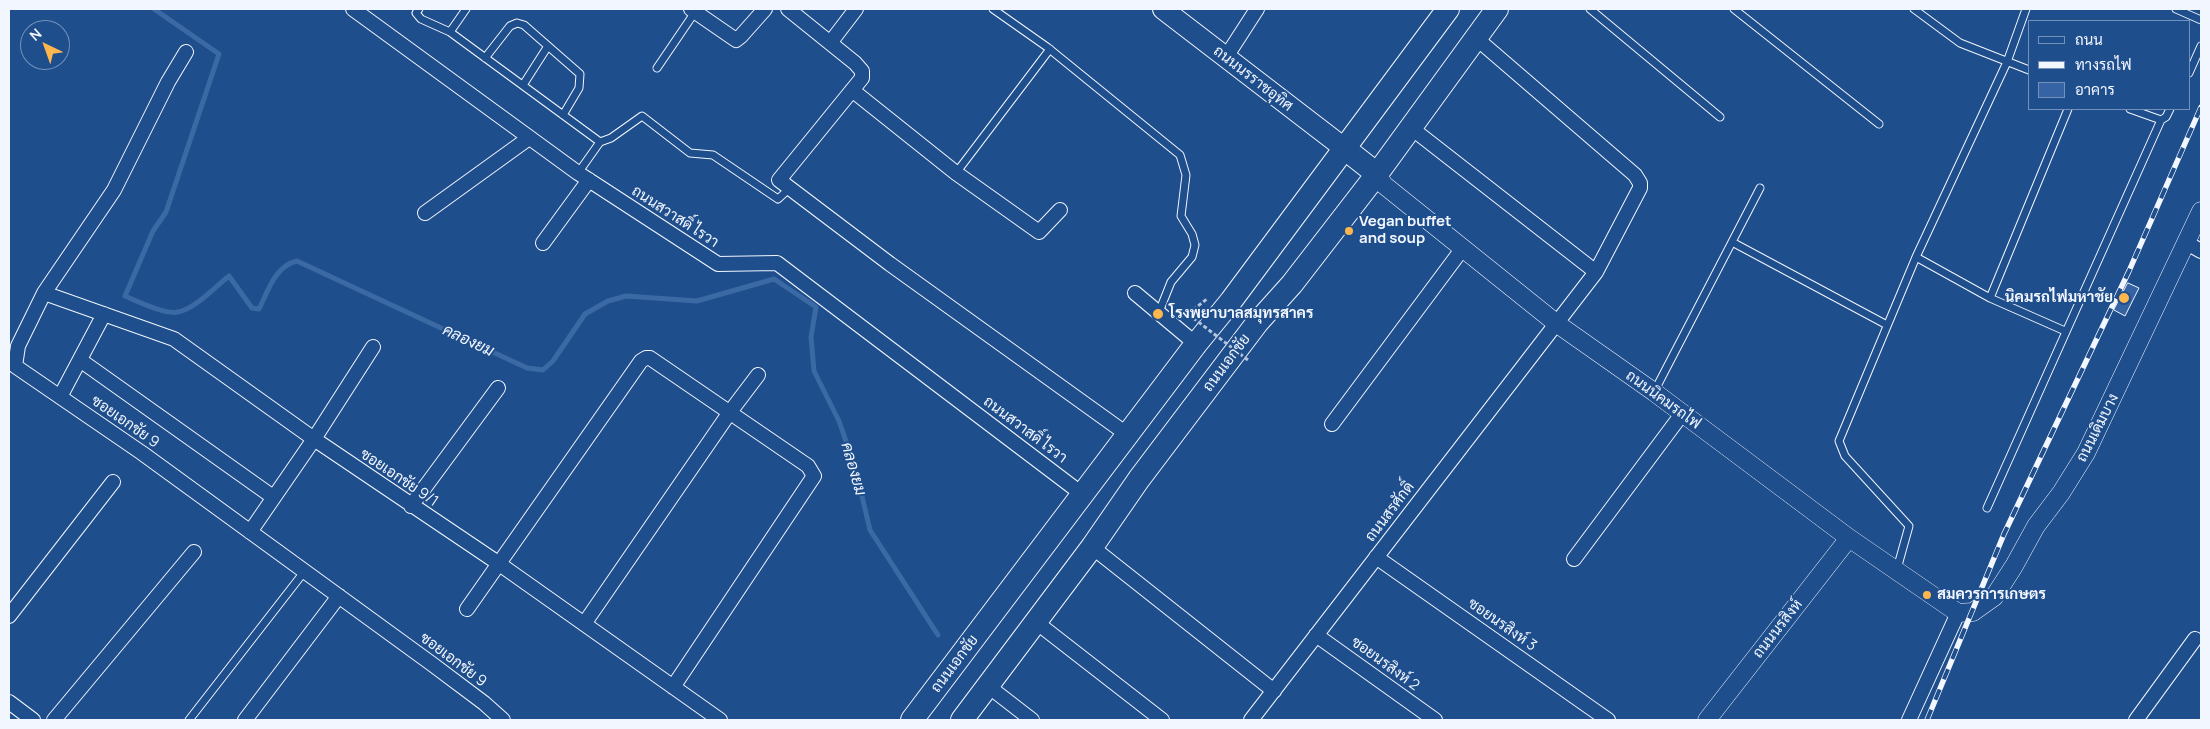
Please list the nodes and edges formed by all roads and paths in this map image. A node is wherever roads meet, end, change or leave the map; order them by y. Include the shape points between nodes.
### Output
1 (353, 9) edge
2 (419, 9) edge
3 (466, 9) edge
4 (765, 9) edge
5 (788, 9) edge
6 (856, 9) edge
7 (993, 9) edge
8 (1164, 9) edge
9 (1257, 9) edge
10 (1448, 9) edge
11 (1497, 9) edge
12 (1590, 9) edge
13 (1734, 9) edge
14 (1914, 9) edge
15 (2026, 9) edge
16 (2176, 9) edge
17 (693, 10) edge
18 (2201, 20) edge
19 (450, 32) junction
20 (1476, 38) junction
21 (830, 43) junction
22 (548, 46) junction
23 (2201, 46) edge
24 (1050, 49) junction
25 (186, 52) dead end
26 (1226, 57) junction
27 (485, 58) junction
28 (2007, 62) junction
29 (657, 68) dead end
30 (2028, 70) edge
31 (2190, 71) edge
32 (523, 85) junction
33 (852, 90) junction
34 (2068, 110) edge
35 (2133, 110) edge
36 (2170, 110) edge
37 (563, 115) junction
38 (1720, 117) dead end
39 (2161, 120) junction
40 (1879, 124) dead end
41 (1410, 127) junction
42 (529, 138) junction
43 (600, 142) junction
44 (1344, 148) junction
45 (956, 173) junction
46 (1377, 174) junction
47 (583, 177) junction
48 (790, 188) junction
49 (1760, 188) dead end
50 (1060, 210) dead end
51 (2201, 211) edge
52 (425, 212) dead end
53 (1732, 242) junction
54 (543, 243) dead end
55 (2194, 247) edge
56 (1463, 248) junction
57 (1916, 257) junction
58 (1596, 272) junction
59 (44, 293) junction
60 (1134, 293) dead end
61 (1990, 298) junction
62 (1159, 312) junction
63 (104, 314) junction
64 (1188, 314) dead end
65 (1556, 323) junction
66 (1887, 326) junction
67 (2065, 331) junction
68 (1196, 344) junction
69 (373, 347) dead end
70 (80, 360) junction
71 (1248, 360) dead end
72 (758, 375) dead end
73 (498, 388) dead end
74 (1654, 392) junction
75 (60, 397) junction
76 (730, 412) junction
77 (1682, 414) junction
78 (1332, 424) dead end
79 (1128, 435) junction
80 (314, 439) junction
81 (113, 482) dead end
82 (1082, 494) junction
83 (273, 498) junction
84 (411, 506) junction
85 (1987, 508) dead end
86 (250, 532) junction
87 (1849, 538) junction
88 (1092, 547) junction
89 (194, 552) dead end
90 (1376, 557) junction
91 (1574, 559) dead end
92 (498, 564) junction
93 (304, 572) junction
94 (1896, 572) junction
95 (339, 596) junction
96 (467, 609) dead end
97 (1958, 613) junction
98 (9, 616) edge
99 (1036, 622) junction
100 (584, 624) junction
101 (1316, 635) junction
102 (2195, 639) dead end
103 (988, 686) junction
104 (673, 687) junction
105 (1274, 691) junction
106 (9, 702) edge
107 (33, 720) edge
108 (54, 720) edge
109 (189, 720) edge
110 (245, 720) edge
111 (503, 720) edge
112 (720, 720) edge
113 (912, 720) edge
114 (962, 720) edge
115 (1032, 720) edge
116 (1162, 720) edge
117 (1251, 720) edge
118 (1435, 720) edge
119 (1608, 720) edge
120 (1708, 720) edge
121 (1909, 720) edge
122 (2136, 720) edge

1 - 42 street, ถนนสวาสดิ์ ไรวา
2 - 19 lane via 416,13 421,19
3 - 19 lane
4 - 17 street via 736,40
5 - 21 street
6 - 21 street
7 - 24 lane
8 - 26 main road, ถนนนรราชอุทิศ
9 - 26 street
10 - 44 main road, ถนนเอกชัย
11 - 20 main road, ถนนเอกชัย
12 - 38 lane
13 - 40 lane
14 - 28 lane via 1960,43
15 - 28 lane
16 - 18 lane
17 - 29 lane
19 - 27 lane
20 - 41 main road, ถนนเอกชัย
20 - 58 street, ถนนสรศักดิ์ via 1638,179 1640,188
21 - 33 street via 862,70 862,78
22 - 27 lane via 524,25 517,23 510,26
22 - 32 lane
22 - 37 lane via 578,71 581,78 579,88
23 - 31 lane
24 - 45 lane
24 - 62 lane via 1180,155 1186,175 1181,216 1195,245 1192,257 1171,282
25 - 59 street, ซอยเอกชัย 9 via 114,190
26 - 44 main road, ถนนนรราชอุทิศ
27 - 32 lane
28 - 30 lane
28 - 57 lane
32 - 37 lane
33 - 45 street
33 - 48 street via 779,180
34 - 61 lane
35 - 39 lane
36 - 39 lane
37 - 43 lane
39 - 67 lane
41 - 46 main road, ถนนเอกชัย
41 - 58 street
42 - 47 street, ถนนสวาสดิ์ ไรวา
42 - 52 street
43 - 47 lane
43 - 48 lane via 642,116 690,153 713,155 778,199
44 - 46 main road
44 - 68 main road, ถนนเอกชัย via 1232,301
45 - 50 street via 1039,232
46 - 56 street, ถนนนิคมรถไฟ via 1384,185
46 - 88 main road, ถนนเอกชัย via 1292,284 1257,323
47 - 54 street
47 - 82 street, ถนนสวาสดิ์ ไรวา via 718,264 777,263
48 - 79 street
49 - 53 lane
51 - 55 street, ถนนเดิมบาง
53 - 66 lane
53 - 74 lane
55 - 97 street, ถนนเดิมบาง via 2086,453 2036,526 2014,566 1994,597 1973,612
56 - 65 street, ถนนนิคมรถไฟ
56 - 78 street
57 - 61 lane
57 - 66 lane
58 - 65 street, ถนนสรศักดิ์
59 - 63 street, ซอยเอกชัย 9/1
59 - 75 street, ซอยเอกชัย 9 via 18,346 15,366
60 - 62 street
61 - 67 lane
62 - 68 street
63 - 70 street
63 - 80 street, ซอยเอกชัย 9/1 via 174,339
64 - 71 path, bridge
65 - 74 street, ถนนนิคมรถไฟ
65 - 90 street, ถนนสรศักดิ์
66 - 94 lane via 1838,441 1845,456 1909,526
67 - 85 lane
68 - 79 main road, ถนนเอกชัย
69 - 80 street
70 - 75 street
70 - 83 street
72 - 76 street
73 - 84 street
74 - 77 street, ถนนนิคมรถไฟ
75 - 86 street, ซอยเอกชัย 9
76 - 92 street via 650,358 641,361
76 - 100 street
76 - 104 street via 808,466 814,476
77 - 87 street, ถนนนิคมรถไฟ
77 - 91 street
79 - 82 main road, ถนนเอกชัย
80 - 83 street
80 - 84 street, ซอยเอกชัย 9/1
81 - 98 street
82 - 113 main road, ถนนเอกชัย
83 - 86 street
84 - 92 street, ซอยเอกชัย 9/1
86 - 93 street, ซอยเอกชัย 9
87 - 94 street, ถนนนิคมรถไฟ
87 - 120 street, ถนนนรสิงห์
88 - 99 main road, ถนนเอกชัย
88 - 105 street
89 - 108 street
90 - 101 street, ถนนสรศักดิ์
90 - 119 street, ซอยนรสิงห์ 3
92 - 96 street
92 - 100 street, ซอยเอกชัย 9/1
93 - 95 street, ซอยเอกชัย 9
93 - 109 lane
94 - 97 street, ถนนนิคมรถไฟ
95 - 110 street
95 - 111 street, ซอยเอกชัย 9
97 - 121 street
99 - 103 main road, ถนนเอกชัย
99 - 116 street
100 - 104 street, ซอยเอกชัย 9/1
101 - 105 street, ถนนสรศักดิ์
101 - 118 street, ซอยนรสิงห์ 2
102 - 122 street
103 - 114 main road, ถนนเอกชัย
103 - 115 street
104 - 112 street, ซอยเอกชัย 9/1
105 - 117 street, ถนนสรศักดิ์
106 - 107 street

